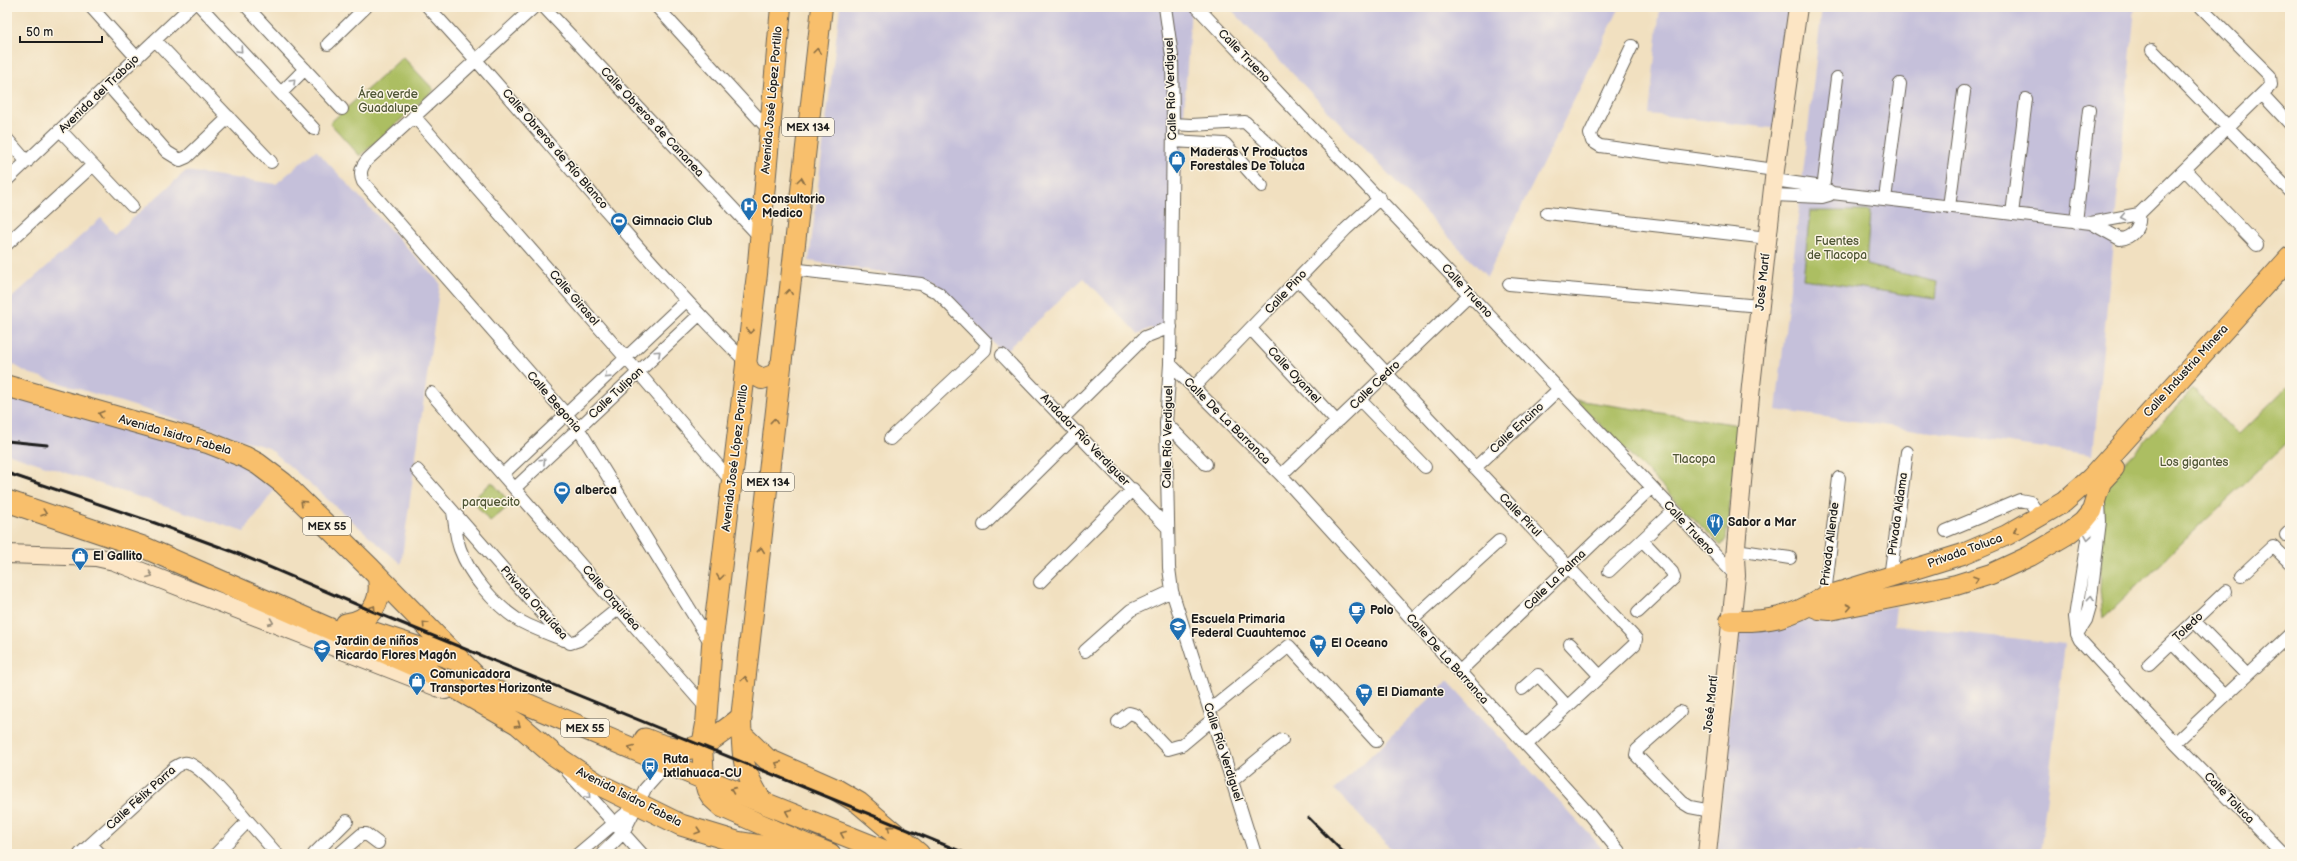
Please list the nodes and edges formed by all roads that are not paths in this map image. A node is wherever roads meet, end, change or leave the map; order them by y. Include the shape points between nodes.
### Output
1 (91, 7) edge
2 (201, 7) edge
3 (247, 7) edge
4 (428, 7) edge
5 (534, 7) edge
6 (544, 7) edge
7 (657, 7) edge
8 (822, 7) edge
9 (1165, 7) edge
10 (1198, 7) edge
11 (1798, 7) edge
12 (2201, 7) edge
13 (183, 9) edge
14 (779, 9) edge
15 (358, 10) edge
16 (155, 40) junction
17 (328, 44) dead end
18 (1632, 46) dead end
19 (2152, 50) dead end
20 (136, 58) junction
21 (477, 60) junction
22 (305, 69) junction
23 (1837, 78) dead end
24 (1900, 84) dead end
25 (108, 85) junction
26 (1964, 92) dead end
27 (281, 93) junction
28 (2263, 95) junction
29 (2026, 99) dead end
30 (342, 109) dead end
31 (2089, 110) dead end
32 (414, 116) junction
33 (229, 117) junction
34 (1173, 124) junction
35 (2290, 124) edge
36 (2228, 128) junction
37 (314, 129) dead end
38 (60, 130) junction
39 (770, 131) junction
40 (7, 139) edge
41 (1173, 141) junction
42 (1286, 160) dead end
43 (27, 162) junction
44 (271, 162) dead end
45 (93, 165) junction
46 (2185, 170) junction
47 (7, 180) edge
48 (1774, 182) junction
49 (1262, 186) dead end
50 (2290, 191) edge
51 (1826, 193) junction
52 (1380, 198) junction
53 (1885, 199) junction
54 (132, 206) dead end
55 (1949, 207) junction
56 (1547, 213) dead end
57 (2012, 214) junction
58 (2139, 214) junction
59 (2076, 222) junction
60 (2091, 223) junction
61 (760, 236) junction
62 (1768, 238) junction
63 (7, 244) edge
64 (2257, 245) dead end
65 (2290, 257) edge
66 (791, 269) junction
67 (2290, 272) edge
68 (1298, 279) junction
69 (1509, 284) dead end
70 (1470, 294) junction
71 (686, 301) junction
72 (1760, 306) junction
73 (699, 315) junction
74 (1171, 327) junction
75 (1251, 329) junction
76 (1002, 354) dead end
77 (626, 358) junction
78 (746, 362) junction
79 (1170, 364) junction
80 (780, 365) junction
81 (638, 372) junction
82 (1386, 374) junction
83 (7, 378) edge
84 (7, 386) edge
85 (1194, 387) junction
86 (1559, 389) junction
87 (30, 393) junction
88 (430, 393) dead end
89 (1360, 400) junction
90 (566, 415) junction
91 (1063, 418) junction
92 (1337, 422) junction
93 (1166, 423) junction
94 (578, 428) junction
95 (1078, 432) junction
96 (890, 439) dead end
97 (1907, 452) dead end
98 (1206, 464) dead end
99 (1425, 467) dead end
100 (1475, 468) junction
101 (417, 470) dead end
102 (502, 474) junction
103 (1281, 475) junction
104 (1839, 478) dead end
105 (732, 482) junction
106 (515, 488) junction
107 (1651, 488) junction
108 (1133, 489) junction
109 (2091, 492) junction
110 (7, 501) edge
111 (452, 511) junction
112 (1673, 511) junction
113 (2041, 518) junction
114 (984, 525) dead end
115 (1167, 527) junction
116 (1946, 531) dead end
117 (1642, 540) junction
118 (1499, 541) dead end
119 (7, 554) edge
120 (1790, 558) dead end
121 (1733, 563) junction
122 (2290, 564) edge
123 (1569, 566) junction
124 (199, 570) junction
125 (1609, 571) dead end
126 (378, 576) junction
127 (2241, 576) dead end
128 (1890, 577) junction
129 (1040, 582) dead end
130 (1172, 591) junction
131 (2226, 591) dead end
132 (1820, 604) junction
133 (619, 608) junction
134 (1638, 612) dead end
135 (1412, 620) junction
136 (1730, 621) junction
137 (2194, 621) junction
138 (346, 624) junction
139 (2077, 634) junction
140 (2289, 639) edge
141 (2172, 642) junction
142 (570, 643) junction
143 (1570, 644) dead end
144 (712, 645) junction
145 (1085, 651) dead end
146 (462, 662) junction
147 (2149, 664) dead end
148 (1459, 672) junction
149 (2247, 675) junction
150 (1600, 676) junction
151 (1522, 690) dead end
152 (2225, 696) junction
153 (484, 706) junction
154 (1567, 706) junction
155 (1680, 712) dead end
156 (1211, 715) junction
157 (707, 716) junction
158 (1118, 722) dead end
159 (741, 726) junction
160 (1282, 740) dead end
161 (1376, 741) dead end
162 (2175, 743) junction
163 (1526, 744) junction
164 (702, 746) junction
165 (554, 755) junction
166 (675, 756) junction
167 (704, 779) junction
168 (1232, 781) junction
169 (762, 801) junction
170 (637, 804) junction
171 (1705, 810) junction
172 (347, 820) dead end
173 (248, 822) junction
174 (614, 822) junction
175 (624, 834) junction
176 (759, 842) edge
177 (378, 843) dead end
178 (91, 844) junction
179 (1616, 852) edge
180 (580, 853) edge
181 (80, 854) edge
182 (100, 854) edge
183 (216, 854) edge
184 (278, 854) edge
185 (314, 854) edge
186 (339, 854) edge
187 (602, 854) edge
188 (642, 854) edge
189 (830, 854) edge
190 (892, 854) edge
191 (920, 854) edge
192 (1255, 854) edge
193 (1695, 854) edge
194 (1707, 854) edge
195 (2283, 854) edge

1 - 20 street
2 -> 27 street
3 - 22 street
4 - 21 street, Calle Obreros de Río Blanco
5 - 21 street
6 - 61 street, Calle Obreros de Cananea
7 - 39 street
66 -> 8 main road, MEX 134
9 - 34 street, Calle Río Verdiguel via 1172,56
10 - 52 street, Calle Trueno
11 - 48 main road, José Martí
12 - 28 street via 2270,76 2271,85
13 - 16 street, Avenida del Trabajo
14 - 39 main road, Avenida José López Portillo / MEX 134
15 - 17 street
16 - 20 street, Avenida del Trabajo
16 - 33 street
18 - 48 street via 1590,134 1592,141 1600,146
19 - 36 street
20 - 25 street, Avenida del Trabajo
21 - 32 street
21 - 71 street, Calle Obreros de Río Blanco
27 -> 22 street
22 - 30 street
23 - 51 street
24 - 53 street
25 - 33 street via 167,152 180,160 187,157
25 - 38 street, Avenida del Trabajo
26 - 55 street
27 - 37 street
28 - 35 street
28 - 36 street
29 - 57 street
31 - 59 street
32 - 77 street, Calle Girasol
32 - 90 street, Calle Begonia via 364,164 360,170 363,182
33 - 44 street
34 - 41 street, Calle Río Verdiguel
34 - 42 street via 1191,126 1245,122
36 - 46 street
36 - 50 street
38 - 43 street, Avenida del Trabajo
38 - 45 street
39 - 61 main road, Avenida José López Portillo / MEX 134
40 - 43 street
41 - 49 street via 1225,144
41 - 74 street, Calle Río Verdiguel
43 - 47 street, Avenida del Trabajo
45 - 54 street
45 - 63 street
46 - 58 street
46 - 64 street
48 - 51 street
48 - 62 main road, José Martí
51 - 53 street
52 - 68 street, Calle Pino
52 - 70 street, Calle Trueno
53 - 55 street
55 - 57 street
56 - 62 street
57 - 59 street
58 -> 60 street
58 - 60 street via 2136,229 2124,239 2113,237
59 - 60 street
61 -> 78 main road, Avenida José López Portillo / MEX 134
62 - 72 main road, José Martí
65 - 109 main road, Calle Industria Minera
80 -> 66 main road, MEX 134
66 - 96 street via 929,287 986,342 985,350
67 - 109 main road, Calle Industria Minera
68 - 75 street, Calle Pino
68 - 82 street, Calle Pirul
69 - 72 street
70 - 82 street, Calle Cedro
70 - 86 street, Calle Trueno
71 - 73 street, Calle Obreros de Río Blanco
71 - 77 street, Calle Tulipan
72 - 121 main road, José Martí
73 - 78 street, Calle Obreros de Río Blanco
81 -> 73 street, Calle Tulipan
74 - 79 street, Calle Río Verdiguel
74 - 91 street via 1145,337
75 - 85 street, Calle Pino
75 - 92 street, Calle Oyamel
76 - 91 street, Andador Río Verdiguer
77 - 81 street, Calle Girasol
77 -> 90 street, Calle Tulipan
78 - 80 main road via 750,372 762,379 776,374
78 - 105 main road, Avenida José López Portillo / MEX 134
79 - 85 street, Calle De La Barranca
79 - 93 street, Calle Río Verdiguel
159 -> 80 main road, MEX 134
81 - 94 street, Calle Tulipan
81 - 105 street, Calle Girasol
82 - 89 street, Calle Cedro
82 - 100 street, Calle Pirul
83 - 87 main road
84 - 87 highway, Avenida Isidro Fabela / MEX 55
85 - 103 street, Calle De La Barranca
86 - 100 street, Calle Encino
86 - 107 street, Calle Trueno
126 -> 87 highway, Avenida Isidro Fabela / MEX 55 via 283,483 245,457 209,443
88 - 102 street
89 - 92 street, Calle Cedro
89 - 99 street
90 - 94 street, Calle Begonia
90 - 102 street, Calle Tulipan
91 - 95 street, Andador Río Verdiguer
92 - 103 street, Calle Cedro
93 - 98 street
93 - 115 street, Calle Río Verdiguel
106 -> 94 street, Calle Tulipan
94 - 144 street, Calle Begonia
95 - 108 street, Andador Río Verdiguer
95 - 114 street
97 - 128 street, Privada Aldama
100 - 123 street, Calle Pirul
101 - 111 street, Privada Orquídea
102 - 106 street
103 - 135 street, Calle De La Barranca
104 - 132 street, Privada Allende
105 -> 144 main road, Avenida José López Portillo / MEX 134
106 - 133 street, Calle Orquidea
107 - 112 street, Calle Trueno
107 - 123 street, Calle La Palma
108 - 115 street, Andador Río Verdiguer
108 - 129 street
109 - 113 main road, Privada Toluca
132 -> 109 main road, Privada Toluca via 1941,589 1991,574 2030,556 2083,522
109 -> 139 street via 2076,605
139 -> 109 street via 2086,620 2090,606 2100,521
110 -> 124 highway, Avenida Isidro Fabela
111 - 142 street, Privada Orquídea
111 - 142 street, Privada Orquídea via 460,548 478,581 519,620
112 - 117 street
112 - 121 street, Calle Trueno
113 - 116 street via 2030,502 2020,500
113 -> 128 main road, Privada Toluca via 1963,554
115 - 130 street, Calle Río Verdiguel
117 - 125 street
117 - 134 street via 1672,572 1674,578
118 - 135 street
119 -> 153 main road via 96,557 114,561
120 - 121 street
121 - 136 main road, José Martí
121 - 171 main road, José Martí
122 - 127 street via 2273,546
123 - 148 street, Calle La Palma
123 - 150 street, Calle Pirul via 1636,639 1634,644
124 - 138 highway
124 - 153 highway, Avenida Isidro Fabela via 258,599 424,670
138 -> 126 highway via 360,621 375,606 380,592
146 -> 126 highway, Avenida Isidro Fabela / MEX 55
128 - 132 main road, Privada Toluca
130 - 145 street via 1131,610
130 - 156 street, Calle Río Verdiguel
131 - 137 street, Toledo
132 - 136 main road, Privada Toluca via 1766,621
133 - 142 street via 578,640
133 - 157 street, Calle Orquidea
135 - 148 street, Calle De La Barranca
136 - 171 main road, José Martí
137 - 141 street, Toledo
137 - 149 street
138 - 146 highway
139 - 162 street via 2090,652
140 - 149 street
141 - 147 street, Toledo
141 - 152 street
143 - 150 street
144 - 157 main road, Avenida José López Portillo / MEX 134
146 - 166 highway via 658,744 669,749
148 - 163 street, Calle De La Barranca
149 - 152 street
150 - 154 street, Calle Pirul
151 - 154 street via 1538,675
152 - 162 street
153 -> 165 highway, Avenida Isidro Fabela via 518,724
154 - 163 street, Calle Pirul
155 - 171 street via 1637,750 1636,755 1678,799 1690,807
156 - 158 street via 1182,745 1168,749 1136,715 1129,713
156 - 161 street via 1290,646
156 - 168 street, Calle Río Verdiguel
157 - 164 main road, Avenida José López Portillo / MEX 134
157 - 166 street
159 - 164 highway
159 - 169 main road, MEX 134 via 742,762 750,782
191 -> 159 highway via 859,803 835,789 767,759
160 - 168 street
162 - 195 street, Calle Toluca
163 - 179 street, Calle De La Barranca via 1588,813
164 - 166 highway
164 - 167 main road, Avenida José López Portillo / MEX 134
165 - 170 highway, Avenida Isidro Fabela via 596,783
165 -> 174 street
166 - 167 highway
166 - 170 street via 645,789
169 -> 167 highway
167 - 176 main road, Avenida José López Portillo via 712,798
168 - 192 street, Calle Río Verdiguel
169 - 176 street, MEX 134
190 -> 169 highway
170 - 174 street
170 - 175 street
170 -> 176 highway, Avenida Isidro Fabela via 693,830 722,839
171 - 193 main road, José Martí
171 - 194 main road, José Martí
172 - 185 street
173 - 178 street, Calle Félix Parra via 200,770 186,762 176,766
173 - 183 street
173 - 184 street
174 - 175 street
174 - 180 street
175 - 187 street
175 - 188 street
176 - 189 highway, Avenida Isidro Fabela via 786,848 810,846
177 - 186 street via 362,834
178 - 181 street, Calle Félix Parra
178 - 182 street

